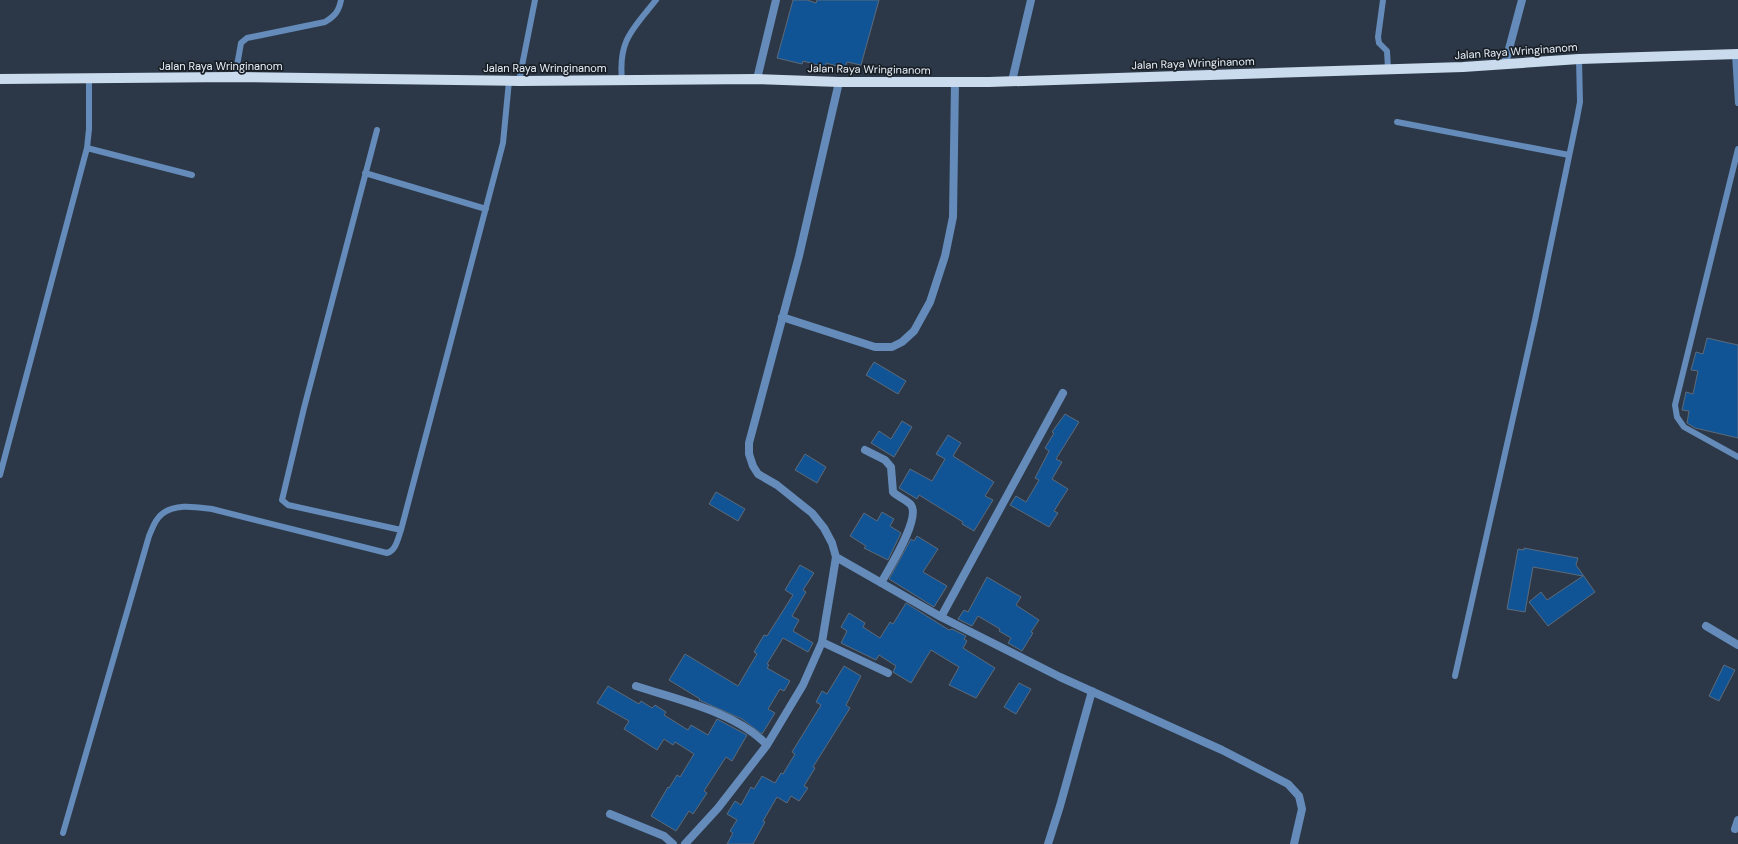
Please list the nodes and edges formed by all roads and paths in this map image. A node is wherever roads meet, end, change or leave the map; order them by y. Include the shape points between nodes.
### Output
1 (341, 0) edge
2 (535, 0) edge
3 (656, 0) edge
4 (776, 0) edge
5 (1031, 0) edge
6 (1383, 0) edge
7 (1522, 0) edge
8 (1737, 54) edge
9 (1505, 64) junction
10 (1578, 64) junction
11 (1388, 69) junction
12 (235, 77) junction
13 (89, 78) junction
14 (0, 79) edge
15 (757, 79) junction
16 (622, 80) junction
17 (514, 81) junction
18 (1012, 81) junction
19 (838, 82) junction
20 (955, 82) junction
21 (1738, 103) edge
22 (1397, 122) dead end
23 (377, 130) dead end
24 (87, 148) junction
25 (1738, 148) edge
26 (1569, 155) junction
27 (365, 174) junction
28 (192, 175) dead end
29 (486, 209) junction
30 (782, 316) junction
31 (1063, 393) dead end
32 (865, 450) dead end
33 (1738, 457) edge
34 (0, 475) edge
35 (401, 530) junction
36 (836, 557) junction
37 (881, 583) junction
38 (941, 617) junction
39 (1706, 626) dead end
40 (822, 642) junction
41 (1738, 645) edge
42 (888, 673) dead end
43 (1455, 676) dead end
44 (636, 686) dead end
45 (1092, 691) junction
46 (767, 745) junction
47 (610, 814) dead end
48 (1738, 820) edge
49 (1734, 828) dead end
50 (63, 833) dead end
51 (674, 844) edge
52 (685, 844) edge
53 (1048, 844) edge
54 (1294, 844) edge

1 - 12 lane via 339,11 325,22 246,38 241,42
2 - 17 lane
3 - 16 lane via 624,43 621,54
4 - 15 street
5 - 18 street
6 - 11 lane via 1378,37 1379,43 1387,51
7 - 9 street
8 - 10 main road, Jalan Raya Wringinanom
8 - 21 lane via 1735,67
9 - 10 main road, Jalan Raya Wringinanom
9 - 11 main road, Jalan Raya Wringinanom
10 - 26 lane via 1580,102
11 - 18 main road, Jalan Raya Wringinanom
12 - 13 main road, Jalan Raya Wringinanom
12 - 17 main road, Jalan Raya Wringinanom
13 - 14 main road, Jalan Raya Wringinanom
13 - 24 lane
15 - 16 main road, Jalan Raya Wringinanom
15 - 19 main road, Jalan Raya Wringinanom
16 - 17 main road, Jalan Raya Wringinanom
17 - 29 lane via 507,107 505,132
18 - 20 main road, Jalan Raya Wringinanom
19 - 20 main road, Jalan Raya Wringinanom
19 - 30 street via 799,256
20 - 30 street via 953,217 943,263 930,302 914,331 892,347 875,347
22 - 26 lane
23 - 27 lane
24 - 28 lane
24 - 34 lane
25 - 33 lane via 1675,405 1677,417 1684,427
26 - 43 lane via 1535,320
27 - 29 lane
27 - 35 lane via 282,500 288,505
29 - 35 lane
30 - 36 street via 753,425 749,454 758,474 812,513 824,528
31 - 38 street
32 - 37 street via 891,466 894,492 910,504 913,511 910,527
35 - 50 lane via 395,547 387,553 212,509 188,506 162,513 149,536
36 - 37 street
36 - 40 street
37 - 38 street
38 - 45 street
39 - 41 street
40 - 42 street
40 - 46 street via 804,685
44 - 46 street via 706,709 751,730
45 - 53 street
45 - 54 street via 1222,750 1288,784 1299,796 1302,809
46 - 52 street via 718,808
47 - 51 street via 664,836
48 - 49 street

